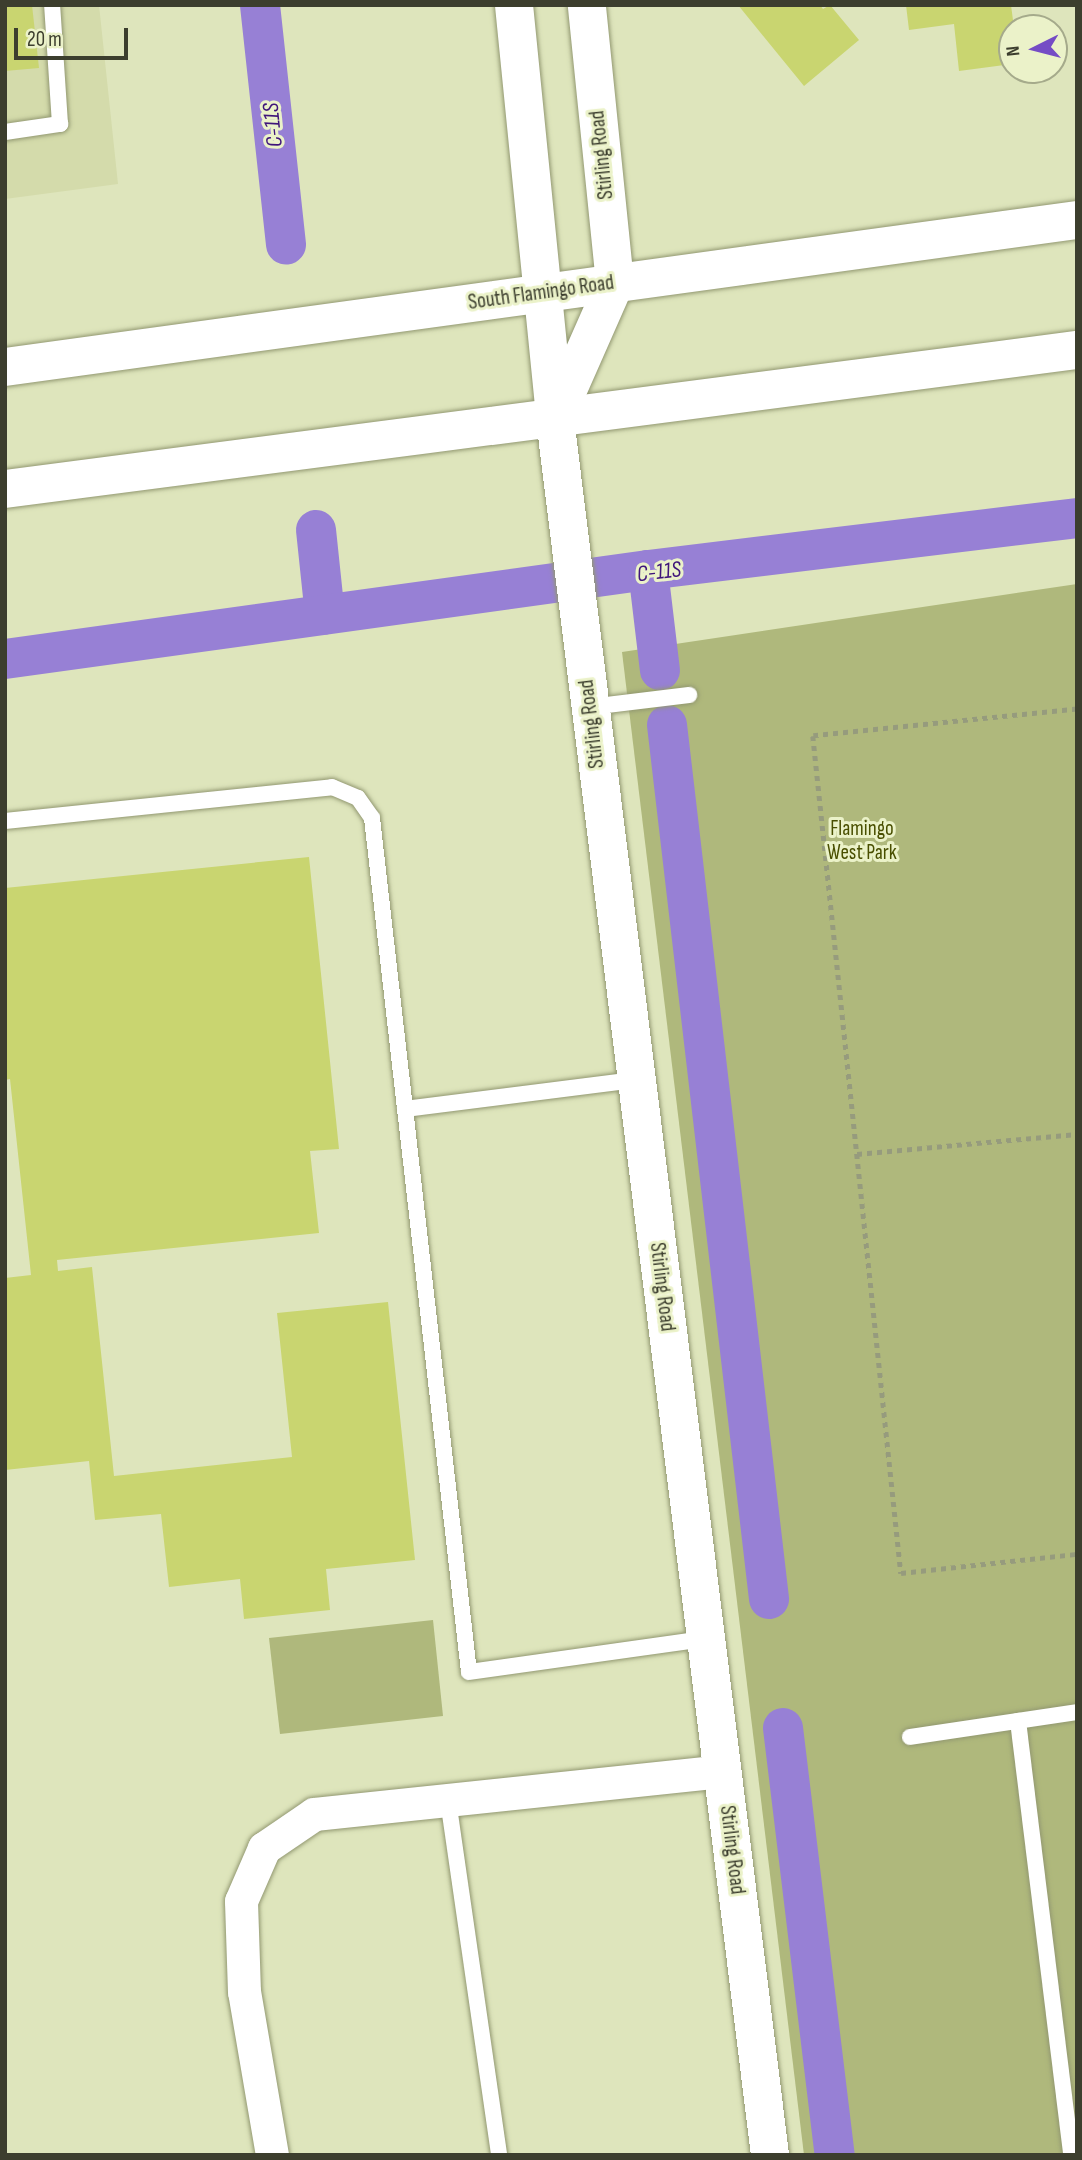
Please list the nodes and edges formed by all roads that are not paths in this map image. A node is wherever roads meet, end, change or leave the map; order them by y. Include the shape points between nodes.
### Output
1 (52, 5) edge
2 (514, 5) edge
3 (587, 5) edge
4 (5, 132) edge
5 (1077, 220) edge
6 (615, 283) junction
7 (544, 294) junction
8 (1077, 349) edge
9 (5, 367) edge
10 (555, 419) junction
11 (5, 489) edge
12 (689, 695) dead end
13 (590, 707) junction
14 (5, 821) edge
15 (636, 1080) junction
16 (405, 1109) junction
17 (705, 1639) junction
18 (1077, 1712) edge
19 (1018, 1721) junction
20 (909, 1737) dead end
21 (722, 1771) junction
22 (448, 1800) junction
23 (272, 2155) edge
24 (499, 2155) edge
25 (770, 2155) edge
26 (1071, 2155) edge

1 - 4 lane via 60,124
2 - 7 main road, Stirling Road
3 - 6 main road, Stirling Road
5 - 6 main road, South Flamingo Road
6 - 7 main road, South Flamingo Road
6 - 10 main road, Stirling Road
7 - 9 main road, South Flamingo Road
7 - 10 main road, Stirling Road
8 - 10 main road
10 - 11 main road
10 - 13 main road, Stirling Road
12 - 13 lane
13 - 15 main road, Stirling Road
14 - 16 lane via 332,787 358,798 372,818
15 - 16 lane
15 - 17 main road, Stirling Road
16 - 17 lane via 469,1672
17 - 21 main road, Stirling Road
18 - 19 lane
19 - 20 lane
19 - 26 lane
21 - 22 street
21 - 25 main road, Stirling Road
22 - 23 street via 314,1814 264,1848 241,1901 244,1992
22 - 24 lane

